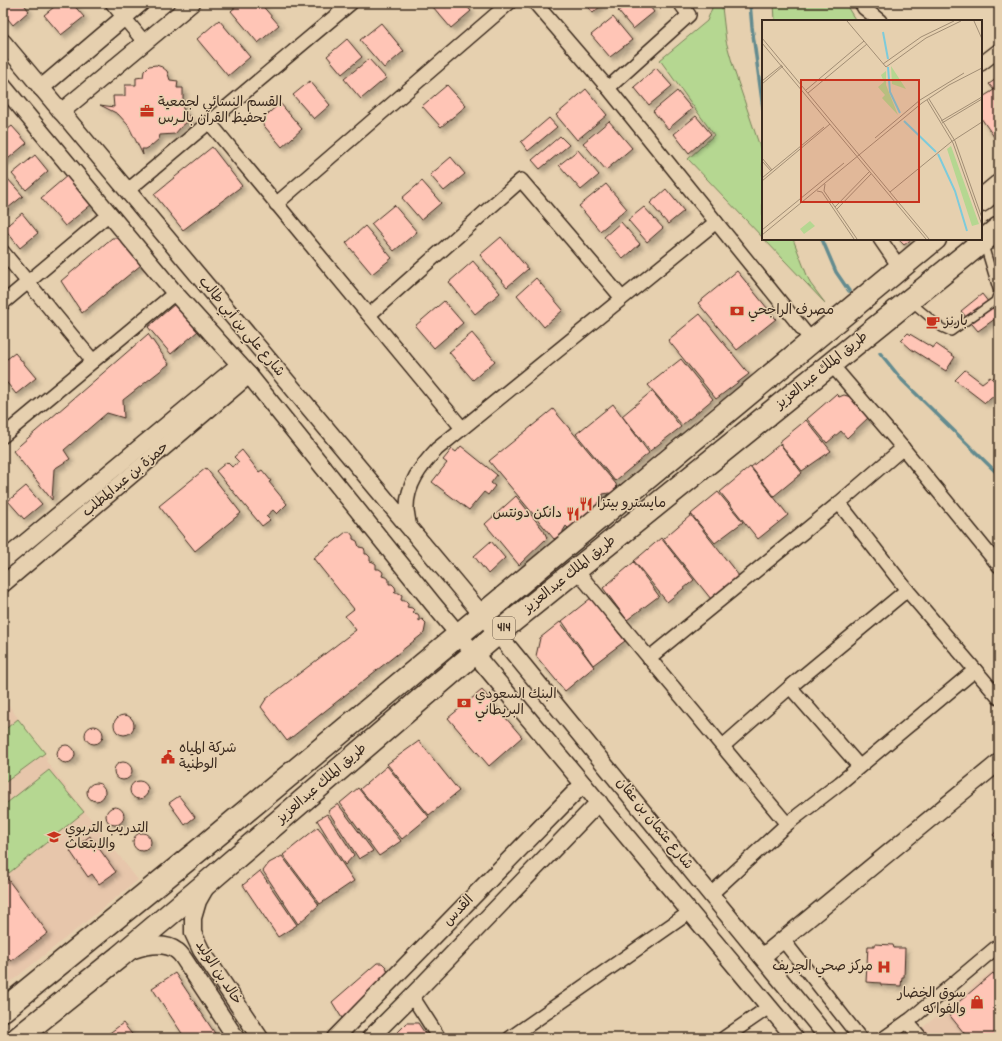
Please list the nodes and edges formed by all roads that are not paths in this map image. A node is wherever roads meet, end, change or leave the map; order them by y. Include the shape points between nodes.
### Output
1 (112, 3) edge
2 (141, 3) edge
3 (192, 3) edge
4 (351, 3) edge
5 (509, 3) edge
6 (536, 3) edge
7 (680, 3) edge
8 (866, 5) edge
9 (124, 18) junction
10 (879, 20) edge
11 (3, 42) edge
12 (145, 43) junction
13 (999, 50) edge
14 (982, 63) edge
15 (3, 86) edge
16 (41, 88) junction
17 (608, 88) junction
18 (61, 112) junction
19 (209, 122) junction
20 (999, 186) edge
21 (127, 191) junction
22 (982, 200) edge
23 (276, 204) junction
24 (109, 214) junction
25 (716, 222) junction
26 (991, 235) edge
27 (881, 240) edge
28 (934, 240) edge
29 (3, 252) edge
30 (900, 268) junction
31 (28, 282) junction
32 (175, 293) junction
33 (622, 298) junction
34 (909, 301) junction
35 (3, 304) edge
36 (369, 315) junction
37 (812, 341) junction
38 (93, 361) junction
39 (831, 364) junction
40 (244, 370) junction
41 (462, 428) junction
42 (4, 435) edge
43 (903, 448) junction
44 (839, 503) junction
45 (410, 529) junction
46 (3, 561) edge
47 (999, 566) edge
48 (576, 570) junction
49 (3, 584) edge
50 (907, 590) junction
51 (481, 613) junction
52 (457, 632) junction
53 (498, 633) junction
54 (474, 653) junction
55 (649, 658) junction
56 (975, 670) junction
57 (790, 687) junction
58 (999, 698) edge
59 (723, 746) junction
60 (999, 762) edge
61 (859, 766) junction
62 (583, 784) junction
63 (598, 802) junction
64 (787, 824) junction
65 (209, 881) junction
66 (711, 894) junction
67 (690, 912) junction
68 (783, 940) junction
69 (999, 945) edge
70 (119, 957) junction
71 (762, 957) junction
72 (412, 996) junction
73 (769, 1007) junction
74 (3, 1010) edge
75 (907, 1022) junction
76 (18, 1038) edge
77 (236, 1038) edge
78 (260, 1038) edge
79 (335, 1038) edge
80 (370, 1038) edge
81 (439, 1038) edge
82 (510, 1038) edge
83 (724, 1038) edge
84 (795, 1038) edge
85 (828, 1038) edge
86 (860, 1038) edge
87 (884, 1038) edge
88 (921, 1038) edge

1 - 9 street
2 - 9 street
3 - 12 street
4 - 19 street
5 - 23 street
6 - 17 street
7 - 17 street via 689,15
8 - 10 street
9 - 12 street
9 - 16 street
11 - 16 street, شارع علي بن أبي طالب
12 - 18 street
13 - 14 street
15 - 24 street, شارع علي بن أبي طالب
16 - 18 street, شارع علي بن أبي طالب
17 - 25 street
18 - 21 street, شارع علي بن أبي طالب
19 - 21 street
19 - 23 street
20 - 22 highway
21 - 45 street, شارع علي بن أبي طالب
23 - 36 street
24 - 31 street
24 - 32 street, شارع علي بن أبي طالب
25 - 33 street
25 - 37 street
26 - 34 highway, طريق الملك عبدالعزيز / 414
26 - 34 lane via 998,292 995,301 951,332 942,328
27 - 30 street
28 - 30 highway, طريق الملك عبدالعزيز / 414
29 - 31 street
30 - 37 highway, طريق الملك عبدالعزيز / 414
31 - 35 street
31 - 38 street
32 - 38 street
32 - 40 street, شارع علي بن أبي طالب
33 - 36 street via 521,180
33 - 41 street
34 - 39 highway, طريق الملك عبدالعزيز / 414
36 - 41 street
37 - 51 highway, طريق الملك عبدالعزيز / 414
38 - 42 street
39 - 43 street
39 - 48 highway, طريق الملك عبدالعزيز / 414
40 - 46 street, حمزة بن عبدالمطلب
40 - 49 street, حمزة بن عبدالمطلب
40 - 52 street, شارع علي بن أبي طالب
41 - 45 street via 425,461 414,478 407,509
43 - 44 street
43 - 47 street
44 - 50 street
44 - 55 street
45 - 51 street, شارع علي بن أبي طالب
48 - 53 highway, طريق الملك عبدالعزيز / 414
48 - 55 street
50 - 56 street
50 - 57 street
51 - 52 highway, طريق الملك عبدالعزيز / 414
51 - 53 street, شارع عثمان بن عفان
52 - 54 street, شارع عثمان بن عفان
52 - 74 highway, طريق الملك عبدالعزيز / 414 via 203,847
53 - 54 highway, طريق الملك عبدالعزيز / 414
53 - 66 street, شارع عثمان بن عفان
54 - 62 street, شارع عثمان بن عفان
54 - 65 highway, طريق الملك عبدالعزيز / 414
55 - 59 street
56 - 58 street
56 - 61 street
57 - 59 street
57 - 61 street
59 - 64 street
60 - 68 street
61 - 64 street
62 - 63 street, شارع عثمان بن عفان
62 - 79 street, القدس
63 - 67 street, شارع عثمان بن عفان
63 - 72 street, القدس
64 - 66 street
65 - 70 highway, طريق الملك عبدالعزيز / 414
65 - 78 street, خالد بن الوليد via 198,901 193,918 193,933 201,950
66 - 71 street, شارع عثمان بن عفان
67 - 73 street, شارع عثمان بن عفان
67 - 82 street
68 - 71 street
68 - 86 street
69 - 75 street
70 - 76 highway, طريق الملك عبدالعزيز / 414
70 - 77 street, خالد بن الوليد via 131,951 158,946 168,947 177,952
71 - 85 street, شارع عثمان بن عفان
72 - 80 street, القدس
72 - 81 street
73 - 83 street
73 - 84 street, شارع عثمان بن عفان
75 - 87 street
75 - 88 street

